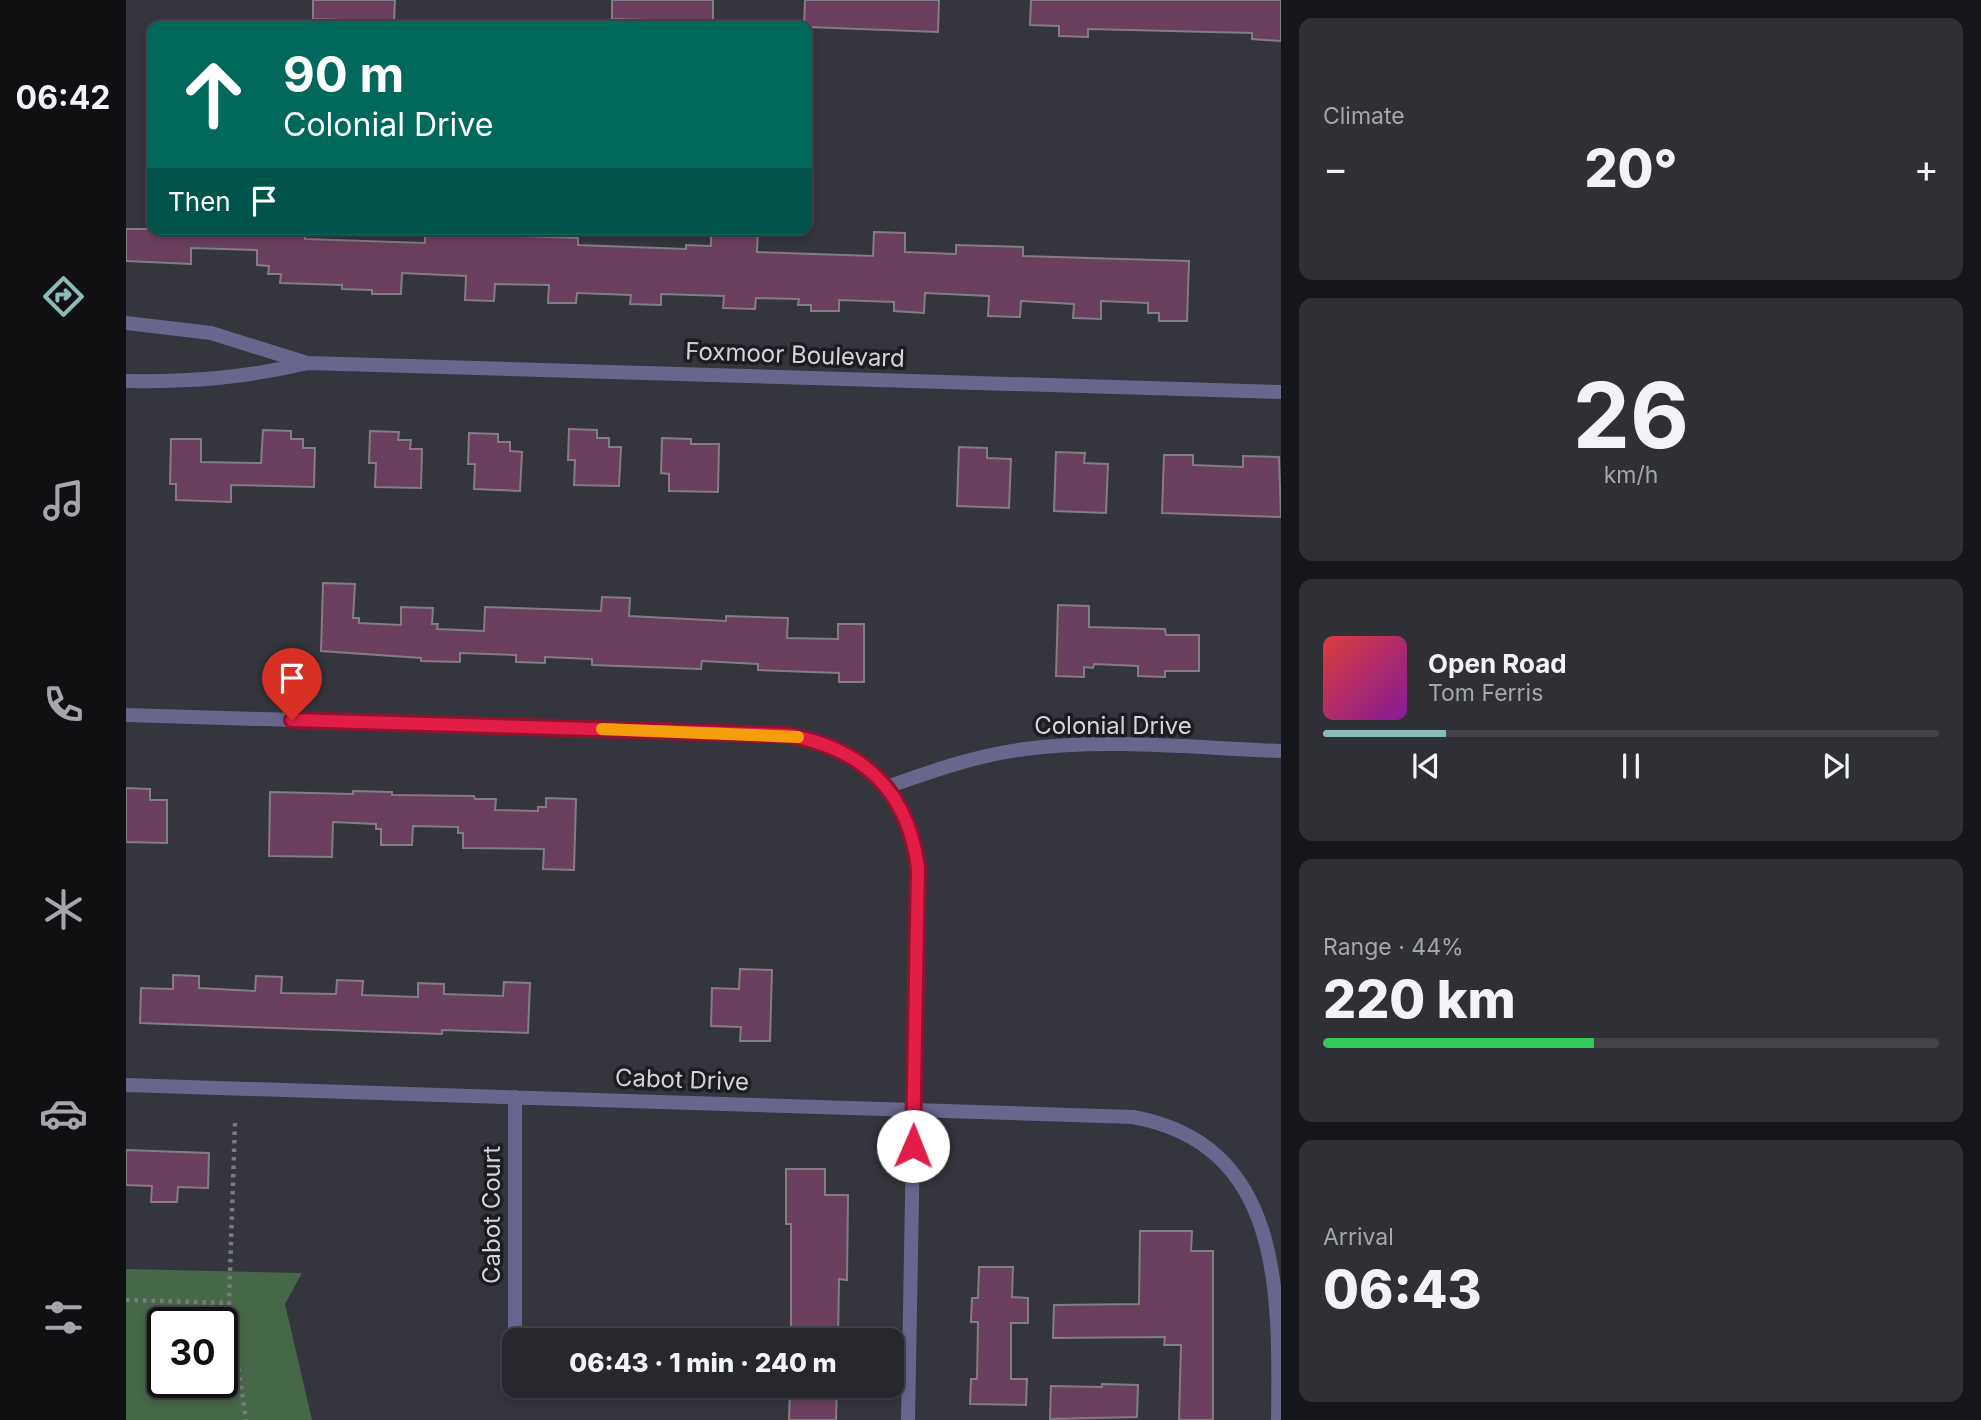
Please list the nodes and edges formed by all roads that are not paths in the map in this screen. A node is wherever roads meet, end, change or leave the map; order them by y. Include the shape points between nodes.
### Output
1 (126, 323) edge
2 (308, 363) junction
3 (126, 381) edge
4 (1281, 392) edge
5 (126, 715) edge
6 (1281, 751) edge
7 (887, 787) junction
8 (126, 1085) edge
9 (515, 1097) junction
10 (914, 1110) junction
11 (515, 1328) edge
12 (908, 1420) edge
13 (1278, 1420) edge

1 - 2 street, Foxmoor Boulevard via 211,334
2 - 3 street, Foxmoor Boulevard via 218,380
2 - 4 street, Foxmoor Boulevard
5 - 7 street via 788,735 843,751
6 - 7 street, Colonial Drive via 1079,745 1027,749 937,769
7 - 10 street via 909,825 918,868
8 - 9 street, Cabot Drive
9 - 10 street, Cabot Drive
9 - 11 street, Cabot Court
10 - 12 street
10 - 13 street, Cabot Drive via 1133,1117 1182,1128 1228,1156 1264,1203 1278,1246

